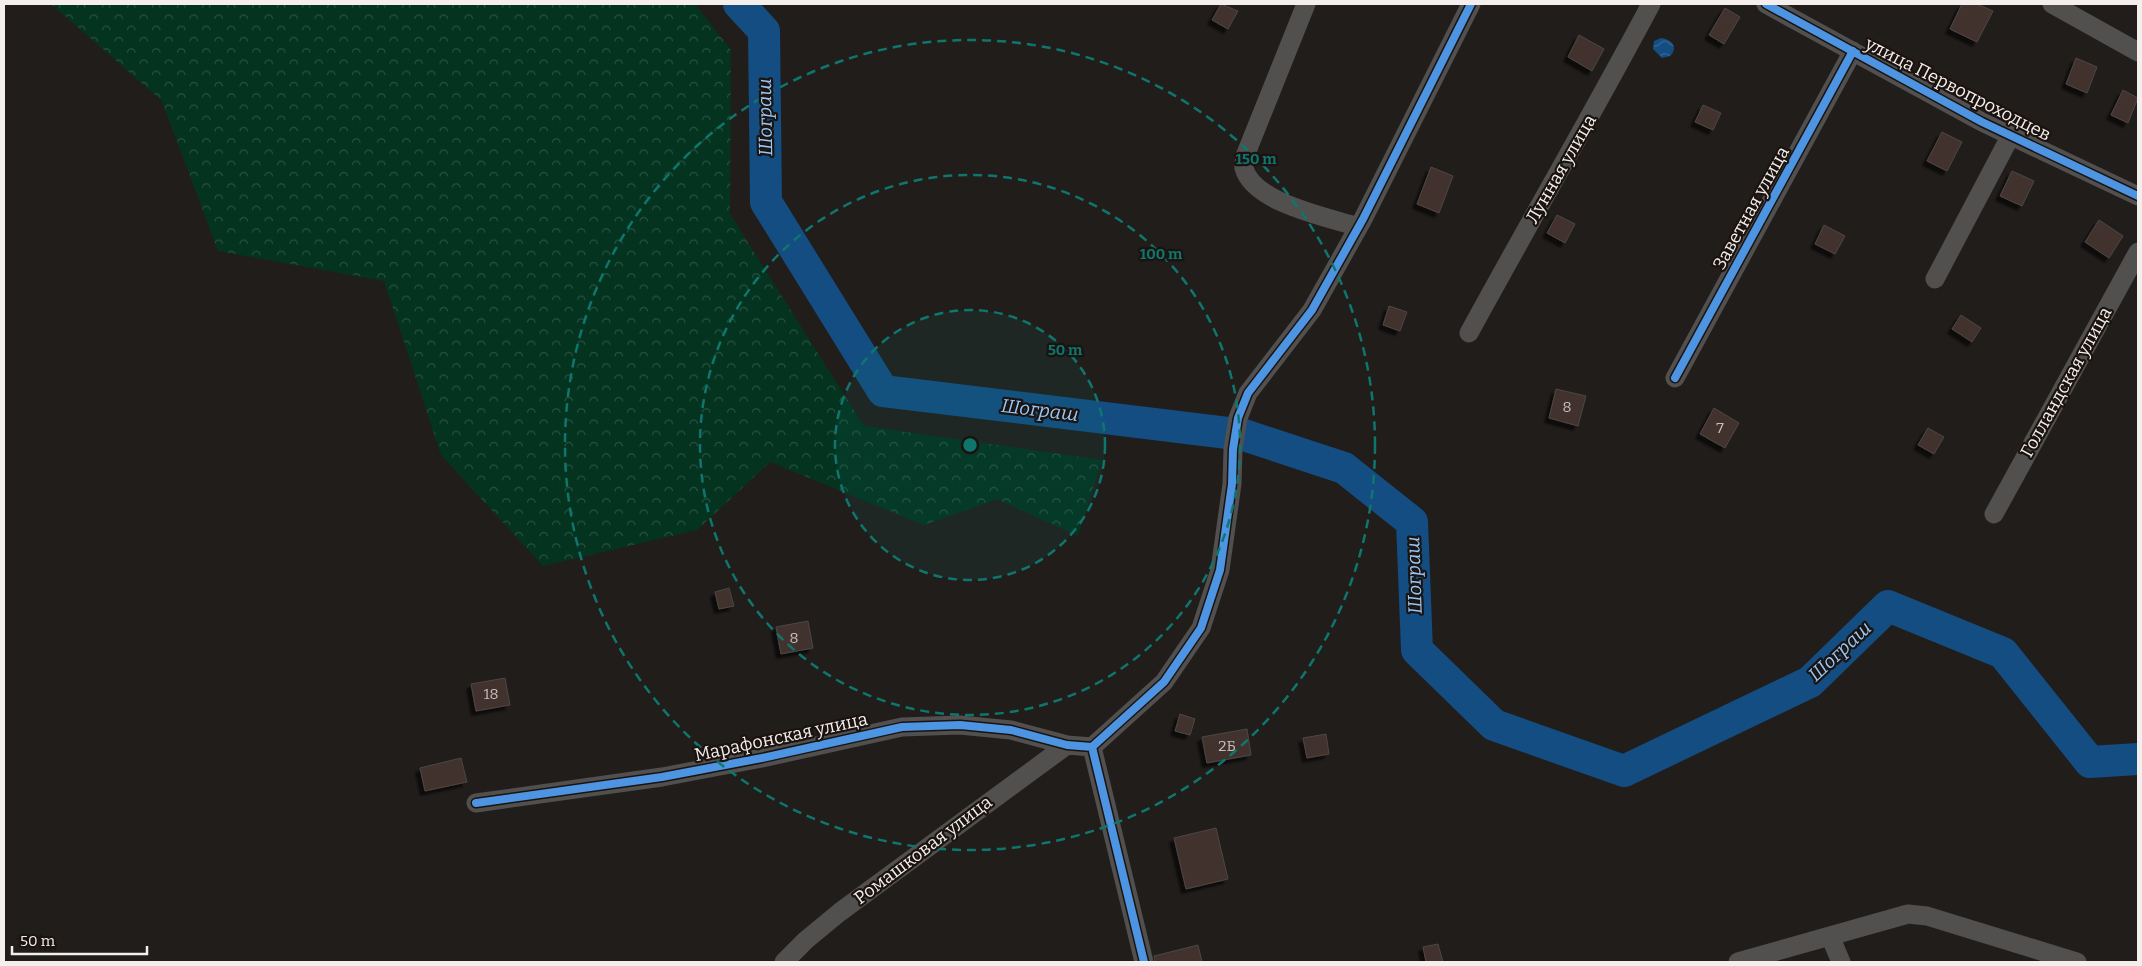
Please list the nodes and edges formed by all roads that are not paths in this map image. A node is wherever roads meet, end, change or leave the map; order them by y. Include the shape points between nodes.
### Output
1 (1306, 4) edge
2 (1471, 4) edge
3 (1651, 4) edge
4 (1766, 4) edge
5 (2052, 4) edge
6 (1853, 51) junction
7 (2138, 52) edge
8 (2011, 135) junction
9 (2138, 196) edge
10 (1358, 227) junction
11 (2138, 252) edge
12 (1935, 279) dead end
13 (1469, 333) dead end
14 (1675, 378) dead end
15 (1994, 514) dead end
16 (1067, 744) junction
17 (1092, 746) junction
18 (476, 803) dead end
19 (1830, 936) junction
20 (784, 962) edge
21 (1144, 962) edge
22 (1738, 962) edge
23 (1841, 962) edge
24 (2077, 962) edge

1 - 10 street via 1245,156 1244,168 1257,189 1283,204
2 - 10 street
3 - 13 street, Лунная улица
4 - 6 street, улица Первопроходцев
5 - 7 street
6 - 8 street, улица Первопроходцев
6 - 14 street, Заветная улица
8 - 9 street, улица Первопроходцев
8 - 12 street
10 - 17 street via 1312,310 1248,393 1238,418 1220,570 1201,628 1164,682
11 - 15 street, Голландская улица
16 - 17 street, Марафонская улица
16 - 18 street, Марафонская улица via 1011,730 960,725 902,727 662,777
16 - 20 street, Ромашковая улица via 840,912
17 - 21 street
19 - 22 street
19 - 23 street
19 - 24 street via 1908,914 1927,916

